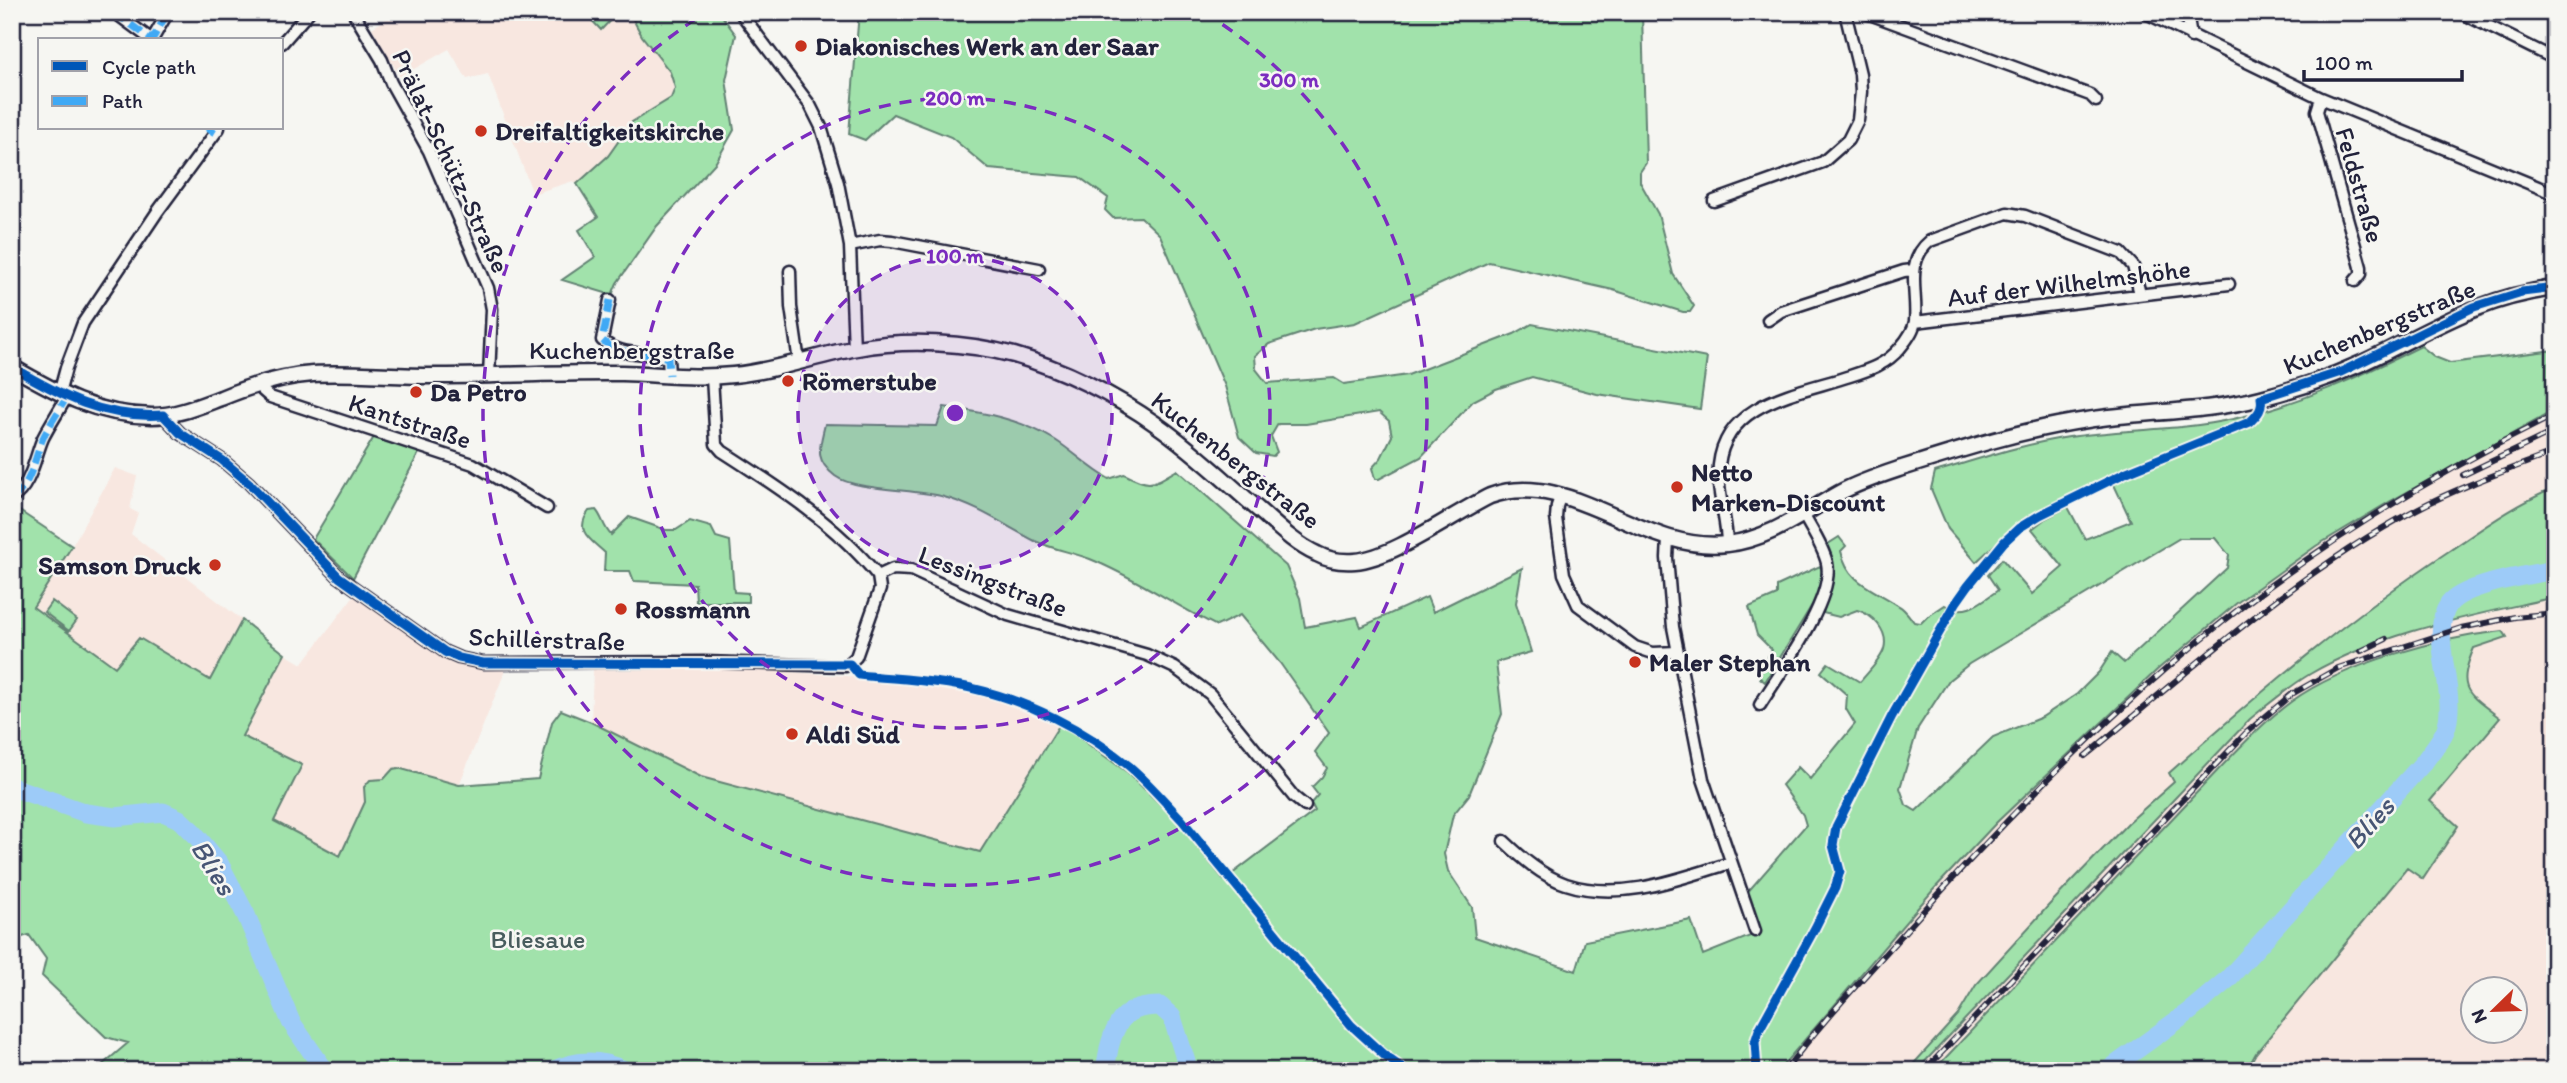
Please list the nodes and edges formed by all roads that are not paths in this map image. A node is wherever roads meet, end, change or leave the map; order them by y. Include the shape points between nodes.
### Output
1 (114, 12) edge
2 (168, 12) edge
3 (309, 12) edge
4 (353, 12) edge
5 (740, 12) edge
6 (1845, 12) edge
7 (1864, 12) edge
8 (2144, 12) edge
9 (2187, 12) edge
10 (2460, 12) edge
11 (2191, 37) junction
12 (149, 38) edge
13 (153, 38) edge
14 (284, 41) edge
15 (2555, 59) edge
16 (2321, 98) junction
17 (2096, 101) dead end
18 (214, 130) edge
19 (2555, 194) edge
20 (1714, 201) dead end
21 (849, 246) junction
22 (1039, 269) dead end
23 (1913, 270) junction
24 (790, 271) dead end
25 (2355, 281) dead end
26 (2229, 284) dead end
27 (2555, 288) edge
28 (2140, 295) junction
29 (610, 300) dead end
30 (1768, 320) dead end
31 (1915, 322) junction
32 (854, 349) junction
33 (799, 362) junction
34 (12, 367) edge
35 (669, 375) junction
36 (488, 376) junction
37 (712, 377) junction
38 (260, 384) junction
39 (63, 396) junction
40 (163, 415) junction
41 (1561, 495) junction
42 (12, 498) edge
43 (547, 508) dead end
44 (1803, 514) junction
45 (1668, 539) junction
46 (1727, 544) junction
47 (878, 576) junction
48 (1677, 652) junction
49 (1760, 705) dead end
50 (1305, 806) dead end
51 (1504, 841) dead end
52 (1730, 863) junction
53 (1755, 931) dead end

1 - 12 street
2 - 13 street
3 - 14 street
4 - 36 street, Prälat-Schütz-Straße via 429,151 488,288 492,354
5 - 21 street via 816,116 838,183
6 - 20 street via 1861,92 1858,120 1848,140 1823,162
7 - 17 street
8 - 11 street
9 - 11 street
10 - 15 street
11 - 16 street
16 - 19 street
16 - 25 street, Feldstraße via 2318,111 2361,267
18 - 39 street via 83,323 65,368
21 - 22 street via 892,241
21 - 32 street
23 - 28 street via 1922,247 1930,241 1997,215 2016,214 2121,253 2133,266
23 - 30 street via 1781,311
23 - 31 street
24 - 33 street
26 - 28 street, Auf der Wilhelmshöhe
27 - 44 main road, Kuchenbergstraße via 2522,292 2474,307 2341,372 2261,398 2197,411 2088,420 2018,435 1878,476
28 - 31 street, Auf der Wilhelmshöhe
29 - 35 street via 605,344 668,358
31 - 46 street via 1901,347 1884,363 1778,399 1741,418 1728,434 1718,467
32 - 33 main road, Kuchenbergstraße
32 - 41 main road, Kuchenbergstraße via 904,343 970,347 1015,356 1068,377 1155,423 1284,532 1329,559 1352,562 1377,556 1502,492 1531,489
33 - 37 main road, Kuchenbergstraße
34 - 39 main road, Kuchenbergstraße
35 - 36 main road, Kuchenbergstraße
35 - 37 main road, Kuchenbergstraße
36 - 38 main road, Kuchenbergstraße via 315,374
37 - 47 street, Lessingstraße via 716,444 805,507
38 - 40 main road, Kuchenbergstraße
38 - 43 street, Kantstraße via 270,397 473,464
39 - 40 main road, Kuchenbergstraße via 109,411
39 - 42 street via 24,484
40 - 47 street, Schillerstraße via 180,433 249,483 339,577 459,658 482,663 846,666 856,657 880,589
41 - 45 main road, Kuchenbergstraße
41 - 48 street via 1556,518 1564,574 1578,605 1635,647 1653,653
44 - 46 main road, Kuchenbergstraße via 1756,539
44 - 49 street via 1827,563 1828,581 1815,615
45 - 46 main road, Kuchenbergstraße
45 - 48 street
47 - 50 street, Lessingstraße via 893,569 911,570 1007,615 1175,667 1210,694
48 - 52 street via 1703,779
51 - 52 street via 1550,877 1597,890 1653,886
52 - 53 street

